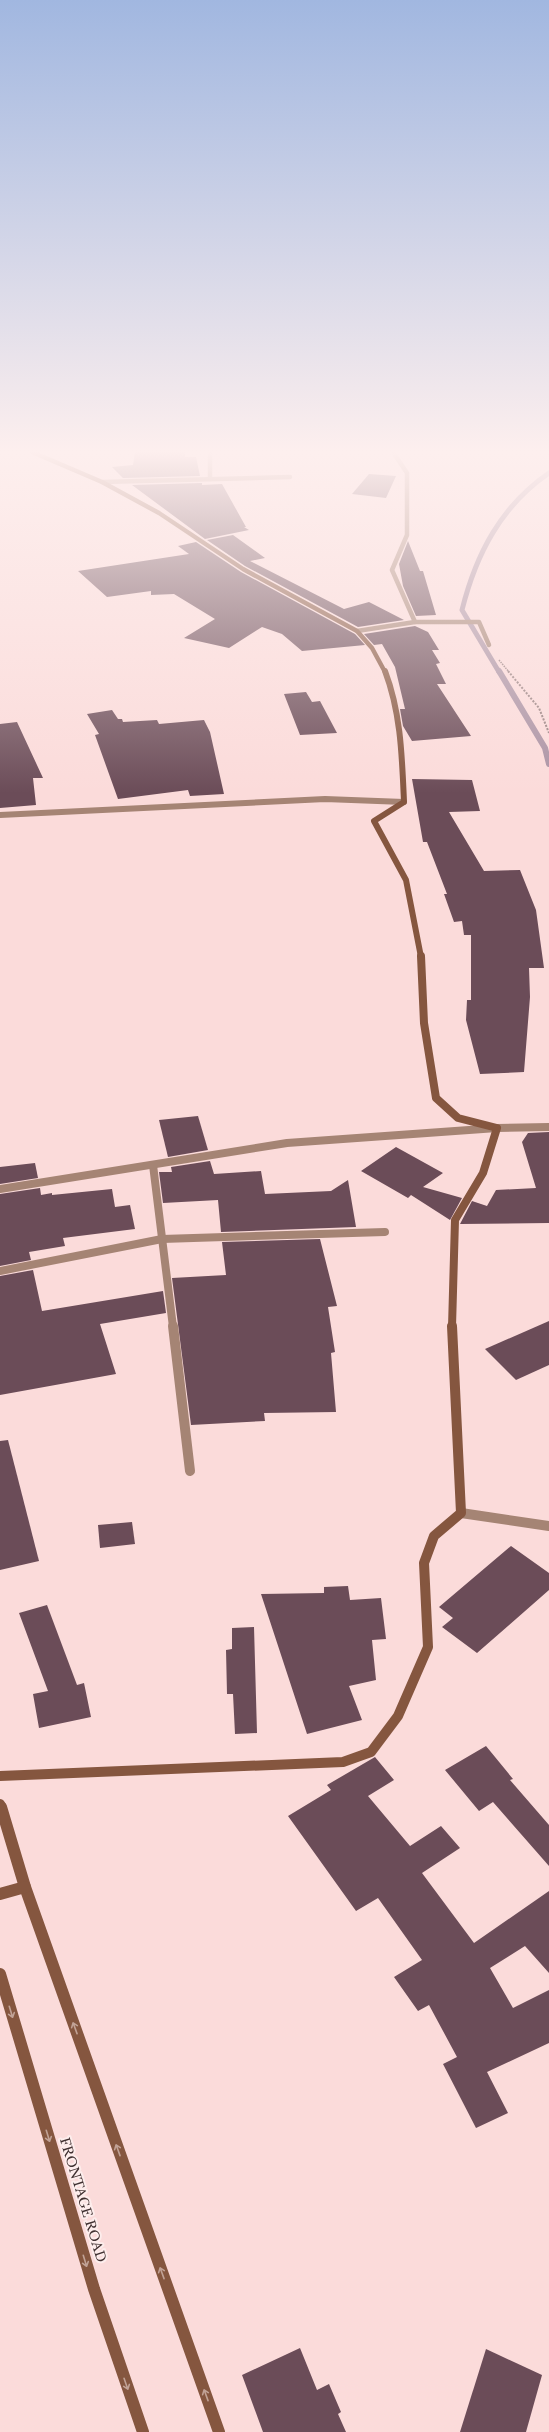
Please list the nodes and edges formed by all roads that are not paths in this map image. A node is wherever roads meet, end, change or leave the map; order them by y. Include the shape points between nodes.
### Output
1 (238, 565) edge
2 (394, 565) edge
3 (415, 622) junction
4 (358, 632) junction
5 (489, 645) road end
6 (404, 802) junction
7 (0, 815) edge
8 (549, 1127) edge
9 (497, 1128) junction
10 (152, 1165) junction
11 (0, 1190) edge
12 (386, 1232) dead end
13 (162, 1238) junction
14 (0, 1271) edge
15 (190, 1471) dead end
16 (461, 1513) junction
17 (549, 1526) edge
18 (0, 1776) edge
19 (0, 1804) edge
20 (25, 1887) junction
21 (0, 1894) edge
22 (0, 1974) edge
23 (143, 2432) edge
24 (219, 2432) edge

1 - 4 street
2 - 3 street via 392,570
3 - 4 street
3 - 5 street via 479,622
4 - 6 street via 367,640 387,675 395,707 402,759
6 - 7 street via 325,799
6 - 9 street via 374,821 406,880 421,958 424,1023 436,1098 458,1118
8 - 9 street
9 - 10 street via 287,1143
9 - 16 street via 483,1173 455,1220 452,1324
10 - 11 street
10 - 13 street
12 - 13 street
13 - 14 street
13 - 15 street
16 - 17 street
16 - 18 street via 434,1536 424,1563 428,1647 398,1716 371,1752 342,1762
19 - 20 street
20 - 21 street
24 -> 20 street
22 -> 23 street, FRONTAGE ROAD via 94,2289

